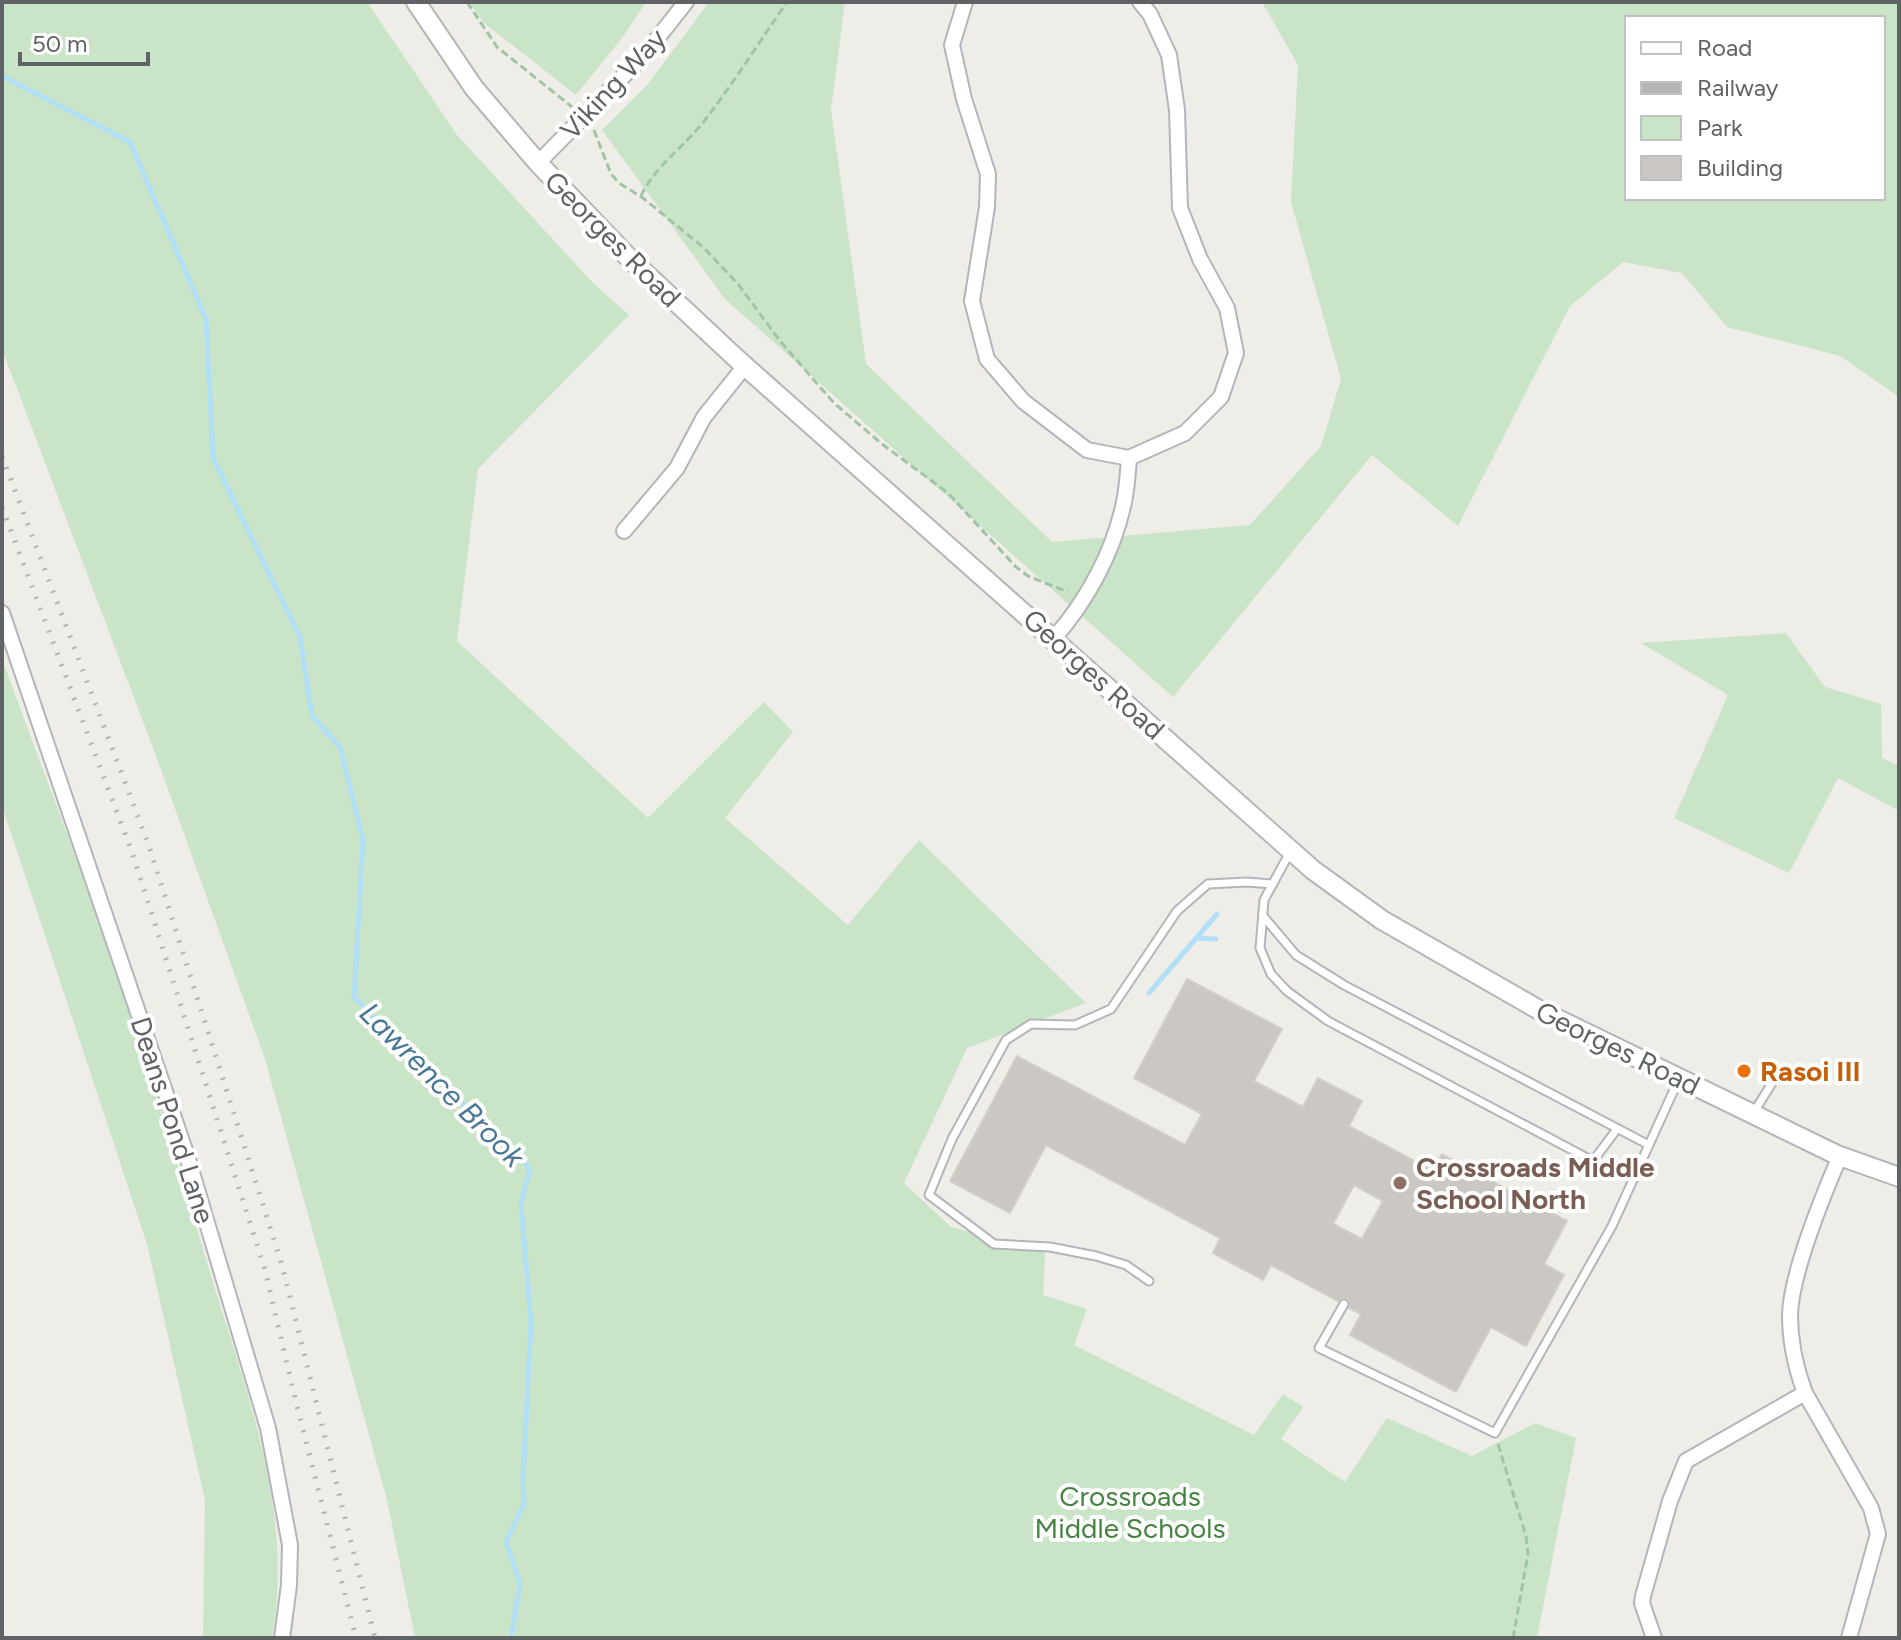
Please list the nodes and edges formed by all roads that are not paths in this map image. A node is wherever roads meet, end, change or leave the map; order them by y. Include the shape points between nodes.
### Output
1 (416, 2) edge
2 (686, 2) edge
3 (965, 2) edge
4 (1140, 2) edge
5 (538, 163) junction
6 (745, 366) junction
7 (1129, 458) junction
8 (624, 531) dead end
9 (2, 613) edge
10 (1054, 638) junction
11 (1291, 850) junction
12 (1273, 884) junction
13 (1263, 916) junction
14 (1777, 1075) dead end
15 (1679, 1078) junction
16 (1753, 1114) junction
17 (1617, 1129) junction
18 (1649, 1145) junction
19 (1840, 1156) junction
20 (1899, 1177) edge
21 (1149, 1281) dead end
22 (1344, 1304) dead end
23 (1805, 1393) junction
24 (282, 1638) edge
25 (1654, 1638) edge
26 (1849, 1638) edge

1 - 5 street, Georges Road via 474,88
2 - 5 street, Viking Way via 645,54
3 - 7 street via 952,45 988,174 972,301 987,359 1023,401 1087,450
4 - 7 street via 1169,55 1177,110 1180,208 1227,308 1236,353 1221,397 1185,433
5 - 6 street, Georges Road via 629,258
6 - 8 street via 704,417 677,468
6 - 10 street, Georges Road
7 - 10 street via 1124,503 1107,552 1082,603
9 - 24 street, Deans Pond Lane via 188,1159 268,1428 290,1545
10 - 11 street, Georges Road
11 - 12 lane
11 - 15 street, Georges Road via 1382,920 1541,1011
12 - 13 lane
12 - 21 lane via 1208,884 1177,911 1111,1009 1075,1025 1031,1024 1006,1040 952,1139 929,1195 994,1244 1096,1256 1126,1265
13 - 17 lane via 1296,955 1344,985
13 - 17 lane via 1260,948 1271,974 1328,1021 1593,1161
14 - 16 lane
15 - 16 street, Georges Road
15 - 18 lane
16 - 19 street, Georges Road
17 - 18 lane
18 - 22 lane via 1612,1226 1495,1433 1319,1348
19 - 20 street, Georges Road
19 - 23 street via 1790,1314
23 - 25 street via 1686,1461 1642,1603
23 - 26 street via 1871,1508 1878,1534

